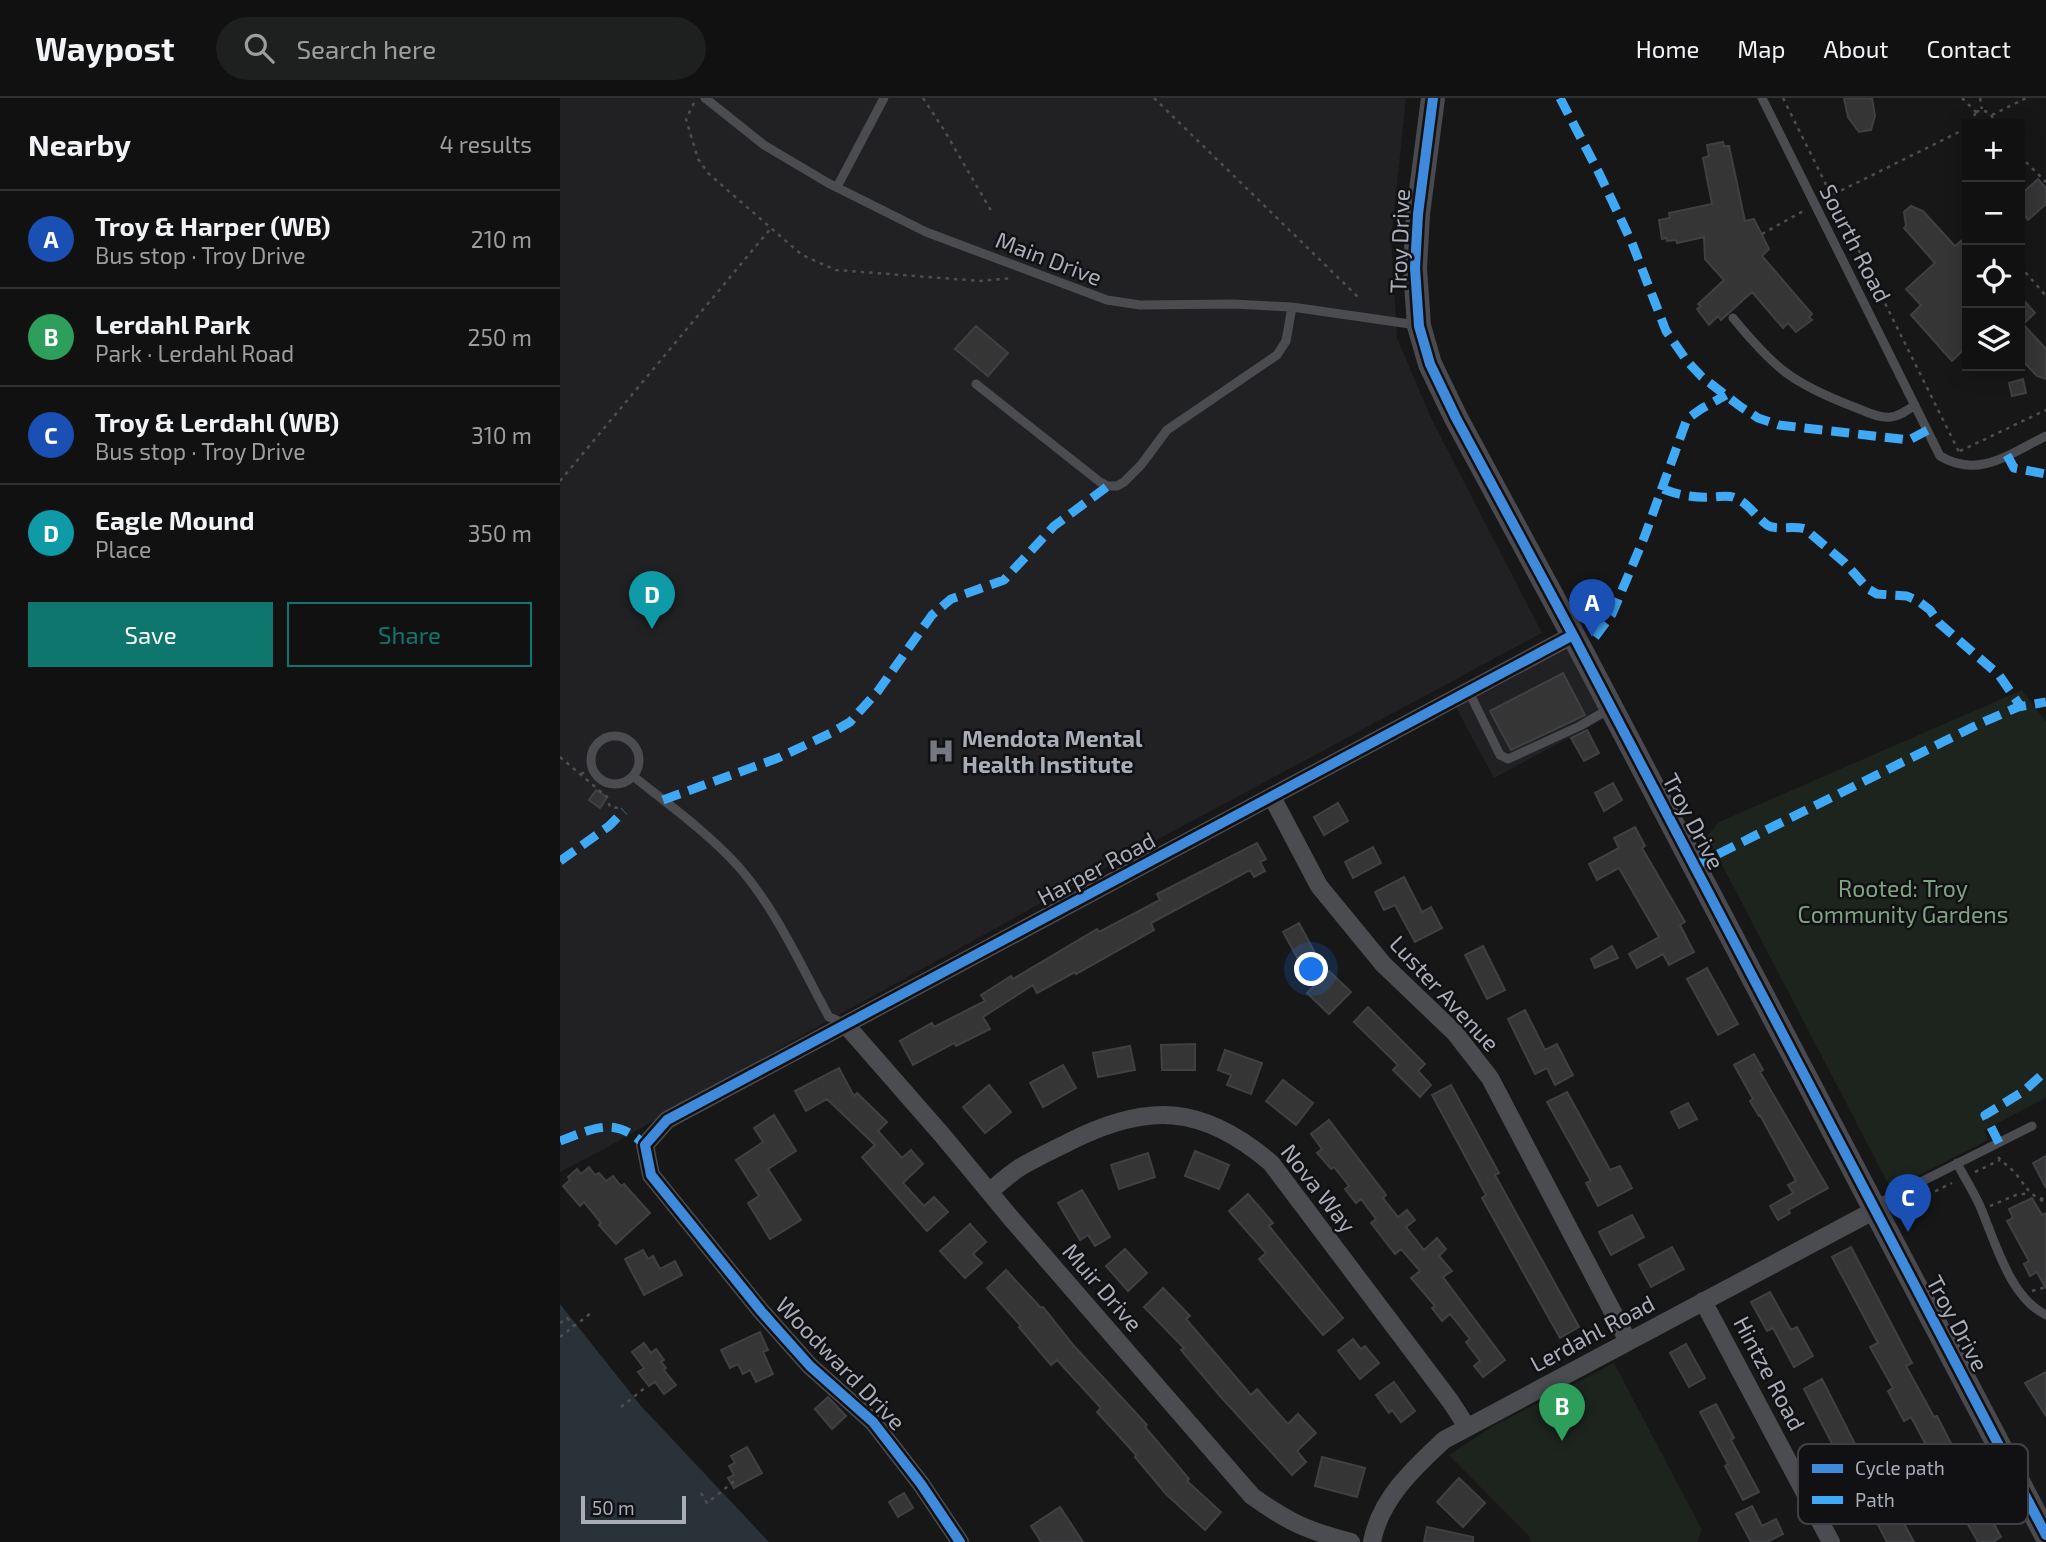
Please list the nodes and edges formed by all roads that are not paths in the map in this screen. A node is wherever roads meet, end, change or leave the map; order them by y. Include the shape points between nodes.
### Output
1 (705, 98) edge
2 (884, 98) edge
3 (1433, 98) edge
4 (1762, 98) edge
5 (837, 187) junction
6 (1292, 307) junction
7 (1732, 318) dead end
8 (1419, 326) junction
9 (976, 384) dead end
10 (1915, 405) junction
11 (2046, 436) edge
12 (1573, 635) junction
13 (1468, 690) junction
14 (1612, 708) junction
15 (633, 776) junction
16 (1272, 797) junction
17 (846, 1025) junction
18 (2032, 1126) dead end
19 (645, 1145) joint
20 (1957, 1163) junction
21 (989, 1192) junction
22 (1882, 1208) junction
23 (1703, 1301) junction
24 (2046, 1315) edge
25 (1628, 1341) junction
26 (1467, 1427) junction
27 (2000, 1444) edge
28 (1798, 1480) edge
29 (2028, 1499) edge
30 (1821, 1524) edge
31 (2046, 1535) edge
32 (960, 1542) edge
33 (1352, 1542) edge
34 (1372, 1542) edge
35 (1831, 1542) edge

1 - 5 lane, Main Drive via 764,145
2 - 5 lane
3 - 8 street, Troy Drive via 1418,214
4 - 10 lane, Sourth Road
5 - 6 lane, Main Drive via 926,232 1107,300 1140,305
6 - 8 lane, Main Drive
6 - 9 lane via 1286,341 1277,355 1167,430 1133,475 1117,486 1100,482
7 - 10 lane via 1772,363 1817,393 1881,417 1900,415
8 - 12 street, Troy Drive via 1430,364 1456,418
10 - 11 lane, Sourth Road via 1940,456 1952,463 1978,467
12 - 13 street, Harper Road
12 - 14 street, Troy Drive
13 - 14 lane via 1500,755 1508,759
13 - 16 street, Harper Road
14 - 22 street, Troy Drive
15 - 15 lane via 638,754 630,741 615,736 601,740 592,753 592,768 600,778 620,783
15 - 17 lane via 737,866 771,911 828,1017
16 - 17 street, Harper Road
16 - 25 street, Luster Avenue via 1319,886 1383,964 1455,1033 1490,1078
17 - 19 street, Harper Road via 667,1120
17 - 21 street, Muir Drive
18 - 20 lane
19 - 32 street, Woodward Drive via 651,1175 810,1366 873,1422
20 - 22 lane
20 - 24 lane via 2022,1297
21 - 26 street, Nova Way via 1019,1168 1099,1127 1149,1115 1189,1118 1221,1128 1271,1163
21 - 33 street, Muir Drive via 1252,1496 1301,1528
22 - 23 street, Lerdahl Road
22 - 27 street, Troy Drive
23 - 25 street, Lerdahl Road
23 - 28 street, Hintze Road
25 - 26 street, Lerdahl Road
26 - 34 street, Lerdahl Road via 1444,1440 1410,1471 1384,1507
29 - 31 street, Troy Drive
30 - 35 street, Hintze Road

